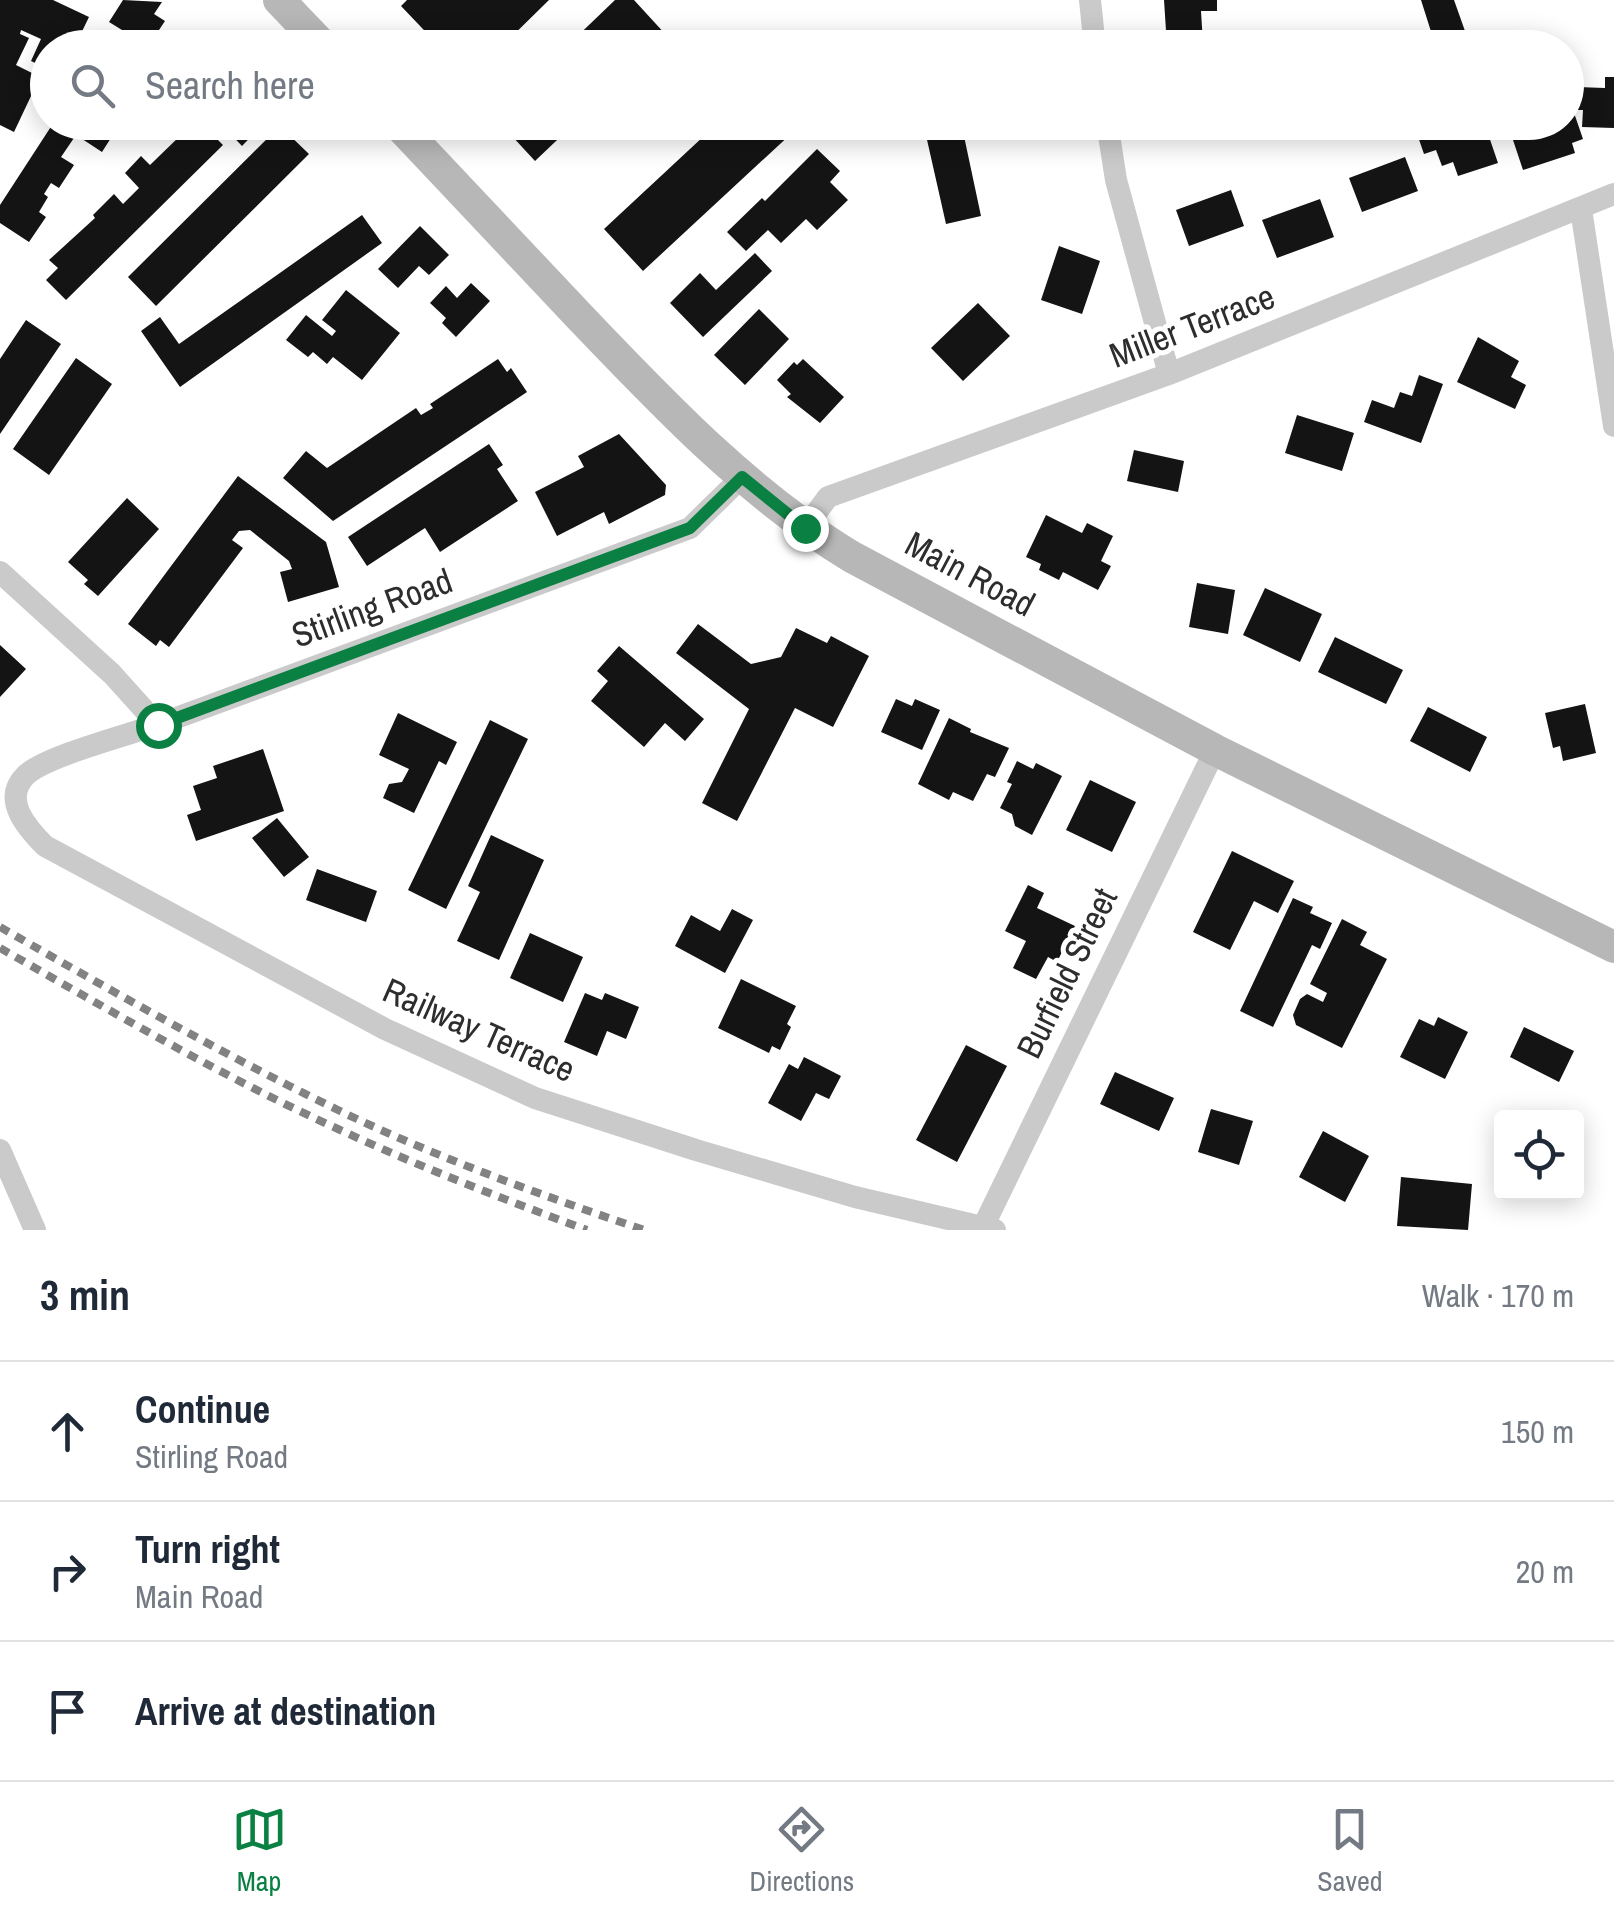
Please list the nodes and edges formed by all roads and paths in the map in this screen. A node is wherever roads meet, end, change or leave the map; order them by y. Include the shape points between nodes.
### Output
1 (280, 0) edge
2 (1090, 0) edge
3 (308, 30) edge
4 (1093, 30) edge
5 (413, 140) edge
6 (1109, 140) edge
7 (1614, 194) edge
8 (1580, 209) junction
9 (1169, 374) junction
10 (1614, 426) edge
11 (742, 477) junction
12 (805, 528) junction
13 (0, 572) edge
14 (158, 725) junction
15 (1215, 750) junction
16 (9, 789) edge
17 (1614, 946) edge
18 (0, 1150) edge
19 (989, 1229) edge
20 (36, 1230) edge

1 - 3 main road
2 - 4 street
5 - 11 main road, Main Road
6 - 9 street
7 - 8 street, Miller Terrace
8 - 9 street, Miller Terrace
8 - 10 street
9 - 12 street, Miller Terrace via 828,498
11 - 12 main road, Main Road
11 - 14 street, Stirling Road via 690,528
12 - 15 main road, Main Road
13 - 14 street
14 - 16 street, Stirling Road via 45,763
15 - 17 main road, Main Road
15 - 19 street, Burfield Street
16 - 19 street, Railway Terrace via 22,823 45,846 447,1059 535,1098 696,1150
18 - 20 street

